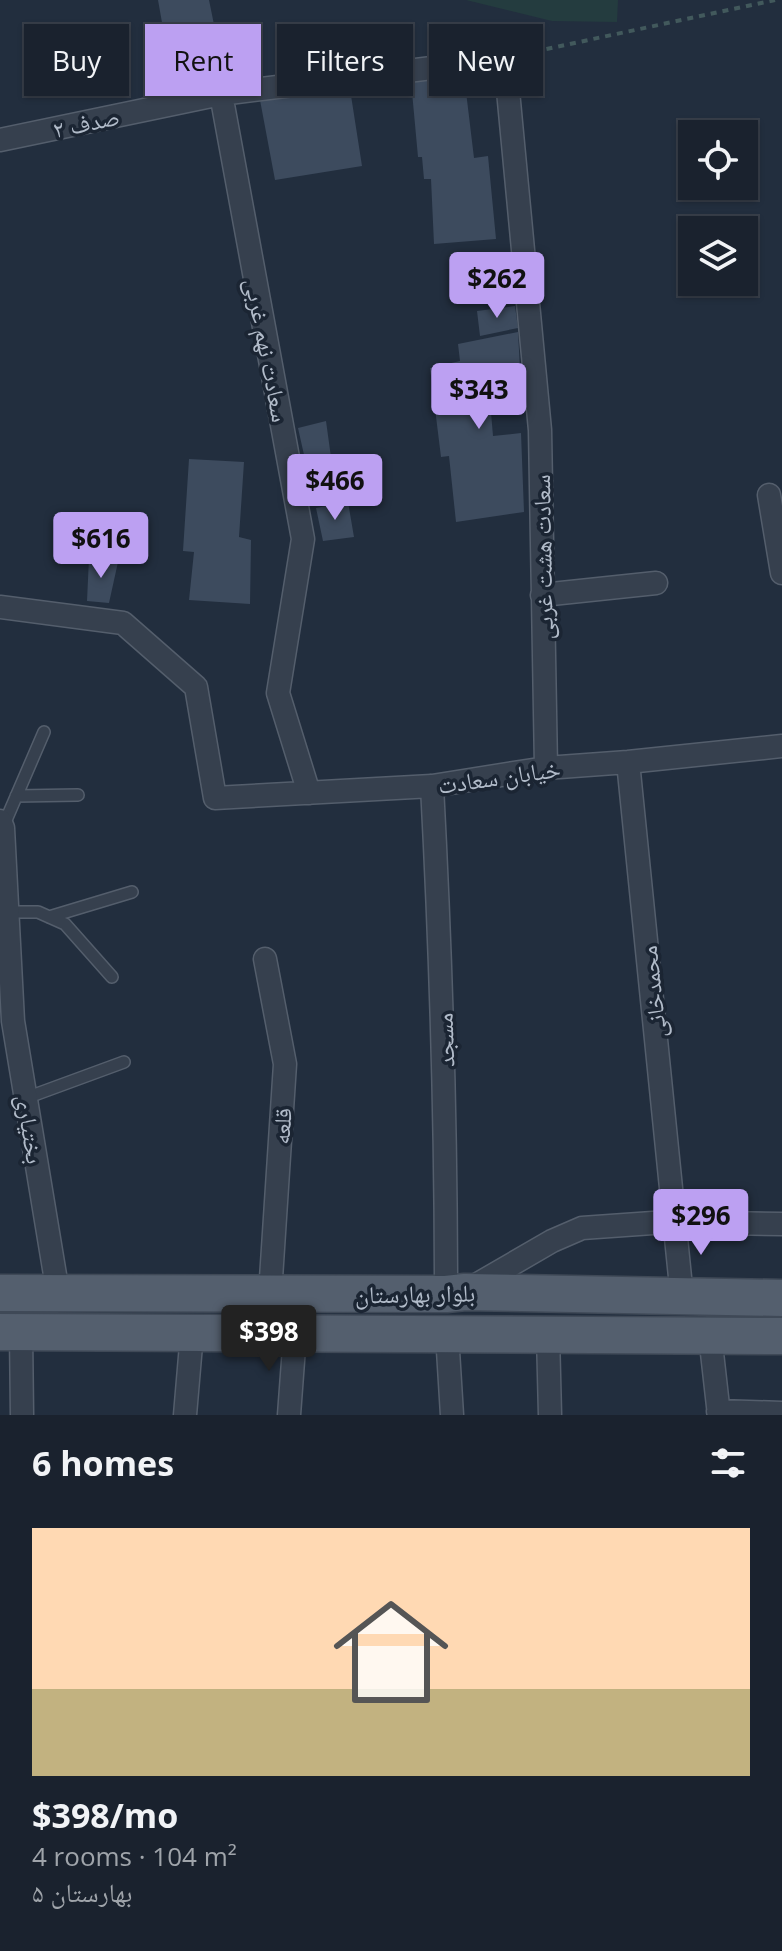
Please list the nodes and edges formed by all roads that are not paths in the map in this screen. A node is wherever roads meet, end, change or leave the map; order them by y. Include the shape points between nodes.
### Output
1 (429, 68) edge
2 (261, 89) edge
3 (211, 96) edge
4 (221, 96) edge
5 (508, 96) edge
6 (0, 140) edge
7 (769, 495) dead end
8 (782, 573) edge
9 (656, 583) dead end
10 (542, 595) junction
11 (0, 607) edge
12 (44, 732) dead end
13 (782, 746) edge
14 (628, 762) junction
15 (546, 768) junction
16 (432, 786) junction
17 (309, 793) junction
18 (78, 795) dead end
19 (16, 796) junction
20 (1, 824) edge
21 (132, 892) dead end
22 (8, 912) junction
23 (49, 917) junction
24 (265, 959) dead end
25 (112, 977) dead end
26 (6, 1020) edge
27 (124, 1062) dead end
28 (26, 1098) junction
29 (675, 1222) junction
30 (782, 1224) edge
31 (0, 1293) edge
32 (58, 1293) junction
33 (456, 1293) junction
34 (270, 1294) junction
35 (682, 1297) junction
36 (782, 1298) edge
37 (11, 1332) edge
38 (192, 1333) junction
39 (295, 1334) junction
40 (447, 1334) junction
41 (548, 1335) junction
42 (710, 1335) junction
43 (782, 1336) edge
44 (718, 1413) edge
45 (782, 1413) edge
46 (22, 1415) edge
47 (185, 1415) edge
48 (289, 1415) edge
49 (452, 1415) edge
50 (550, 1415) edge

1 - 2 street, صدف ۲
3 - 6 street, صدف ۲
4 - 17 street, سعادت نهم غربی via 303,539 278,693
5 - 10 street, سعادت هشت غربی via 540,430
7 - 8 street
9 - 10 street
10 - 15 street, سعادت هشت غربی
11 - 17 street, خیابان سعادت via 123,623 196,687 215,798
12 - 19 lane
13 - 14 street, خیابان سعادت
14 - 15 street, خیابان سعادت
14 - 29 street, محمدخانی
15 - 16 street, خیابان سعادت
16 - 17 street, خیابان سعادت
16 - 33 street, مسجد
18 - 19 lane
19 - 20 lane
20 - 22 street, بختیاری
21 - 23 lane
22 - 23 lane
22 - 26 street, بختیاری
23 - 25 lane via 65,924
24 - 34 street, قلعه via 285,1064
26 - 28 street, بختیاری
27 - 28 lane
28 - 32 street, بختیاری
29 - 30 street
29 - 33 street via 582,1228
29 - 35 street, محمدخانی
31 - 32 main road, بلوار بهارستان
32 - 34 main road, بلوار بهارستان
33 - 34 main road, بلوار بهارستان
33 - 35 main road, بلوار بهارستان
35 - 36 main road, بلوار بهارستان
37 - 38 main road, بلوار بهارستان
37 - 46 street
38 - 39 main road, بلوار بهارستان
38 - 47 street
39 - 40 main road, بلوار بهارستان
39 - 48 street
40 - 41 main road, بلوار بهارستان
40 - 49 street
41 - 42 main road, بلوار بهارستان
41 - 50 street
42 - 43 main road, بلوار بهارستان
42 - 44 street
44 - 45 street

